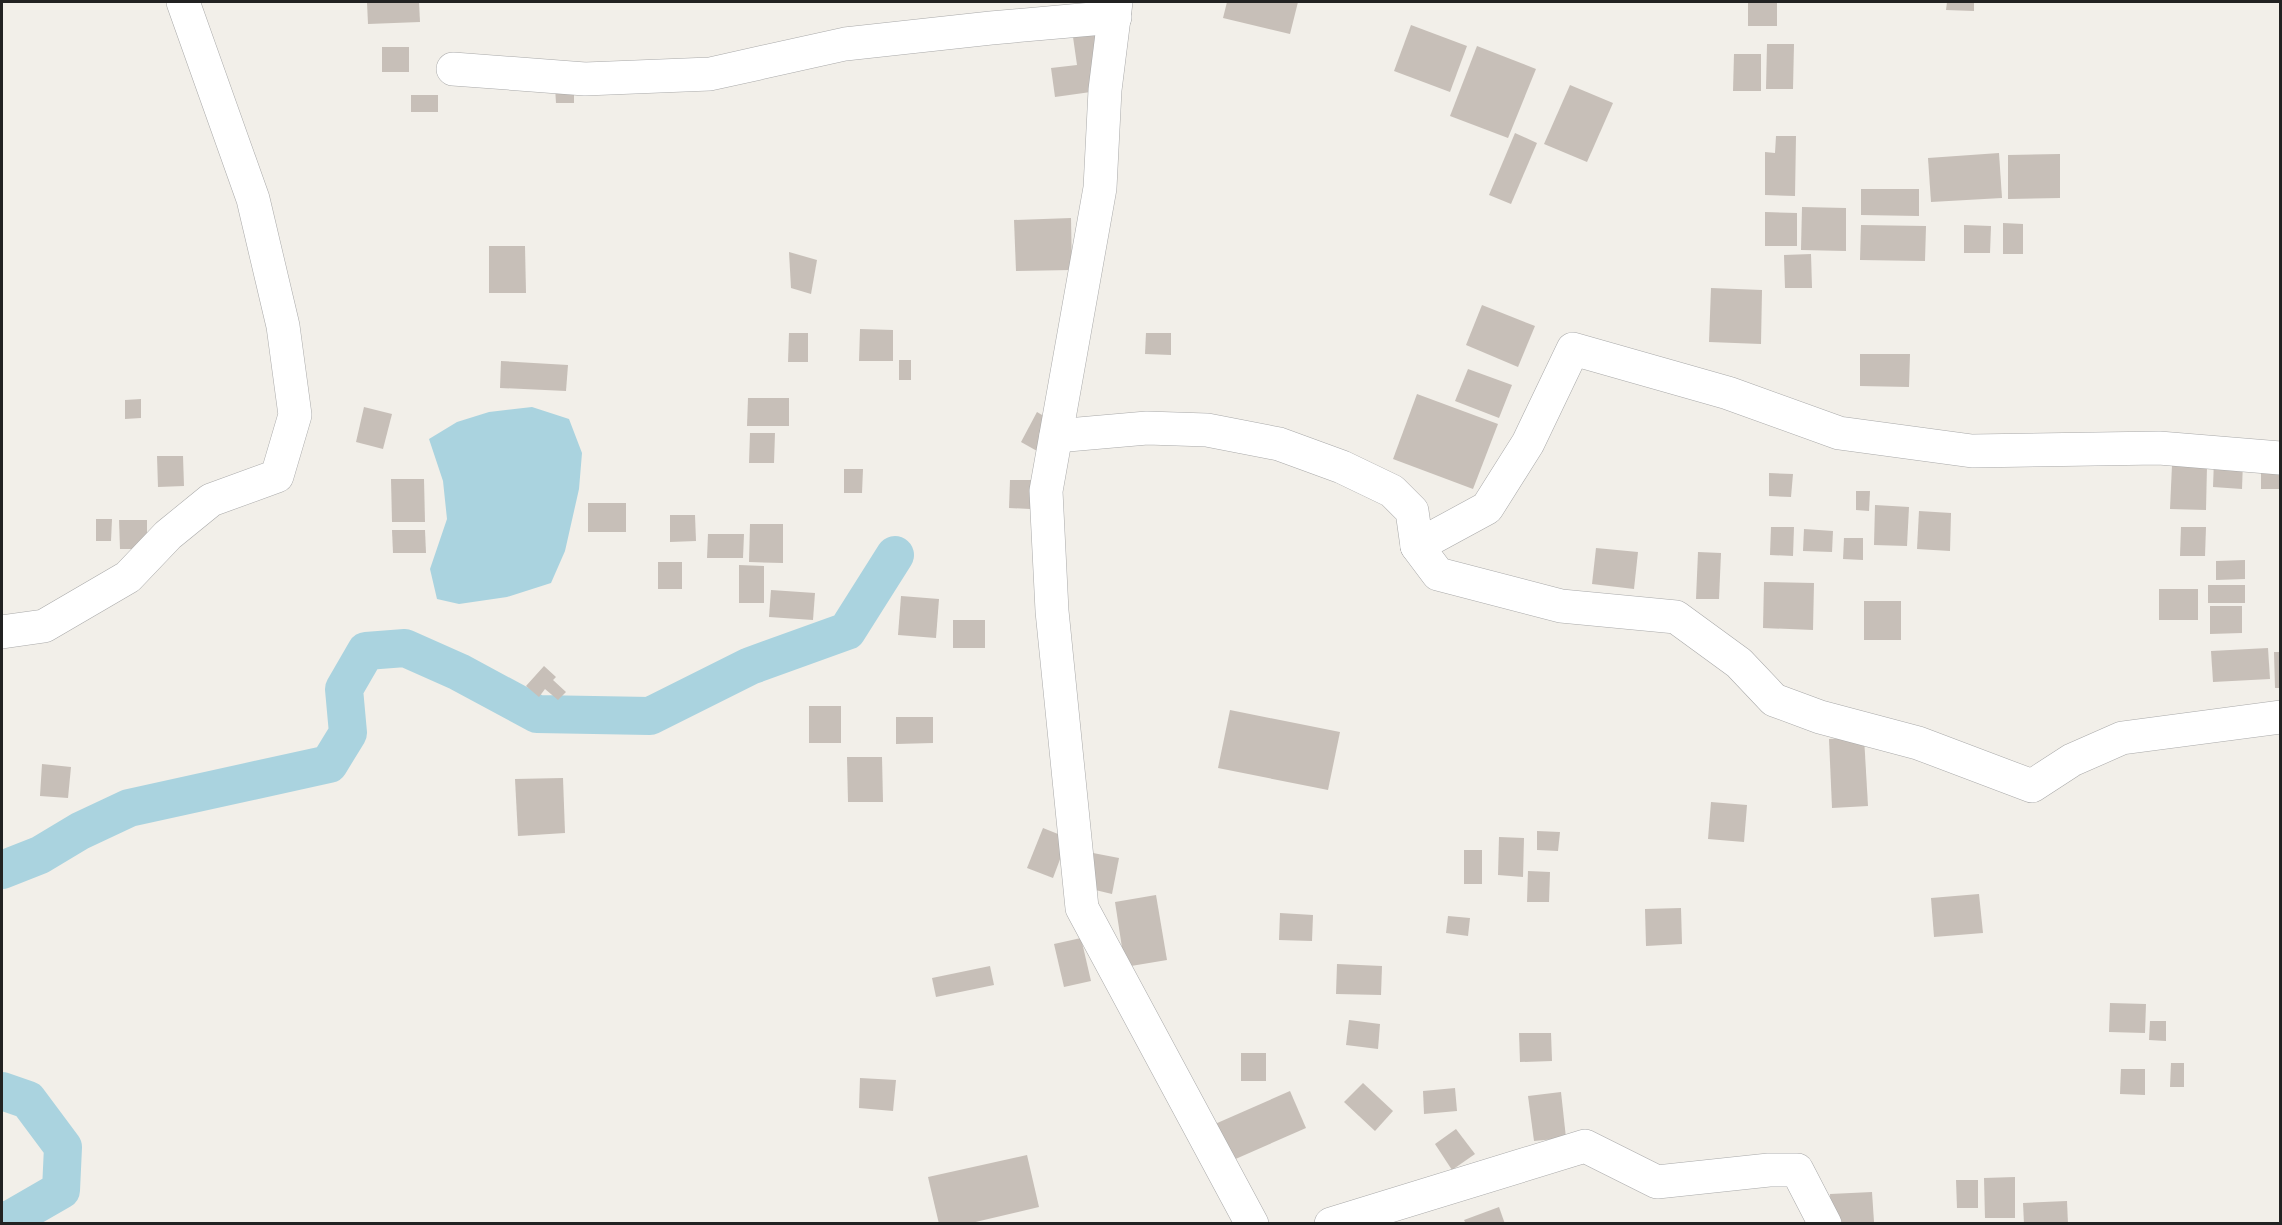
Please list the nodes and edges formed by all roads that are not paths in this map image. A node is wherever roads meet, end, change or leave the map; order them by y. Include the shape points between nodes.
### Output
1 (183, 2) edge
2 (1115, 9) edge
3 (453, 69) dead end
4 (1056, 436) junction
5 (2280, 458) edge
6 (1417, 546) junction
7 (2, 632) edge
8 (2280, 717) edge
9 (1252, 1224) edge
10 (1331, 1224) edge
11 (1825, 1224) edge

1 - 7 street via 253,199 284,326 295,415 278,476 211,500 168,535 128,578 44,626
2 - 3 street via 845,44 710,74 585,79
2 - 4 street via 1105,90 1100,188
4 - 6 street via 1157,428 1207,430 1279,444 1392,491 1412,511
4 - 9 street via 1046,491 1052,611 1082,908
5 - 6 street via 2159,448 1972,451 1839,433 1728,393 1573,349 1528,443 1487,508
6 - 8 street via 1438,574 1561,606 1676,617 1739,663 1774,700 1820,717 1918,743 2032,786 2072,760 2122,738
10 - 11 street via 1584,1146 1657,1182 1797,1170

